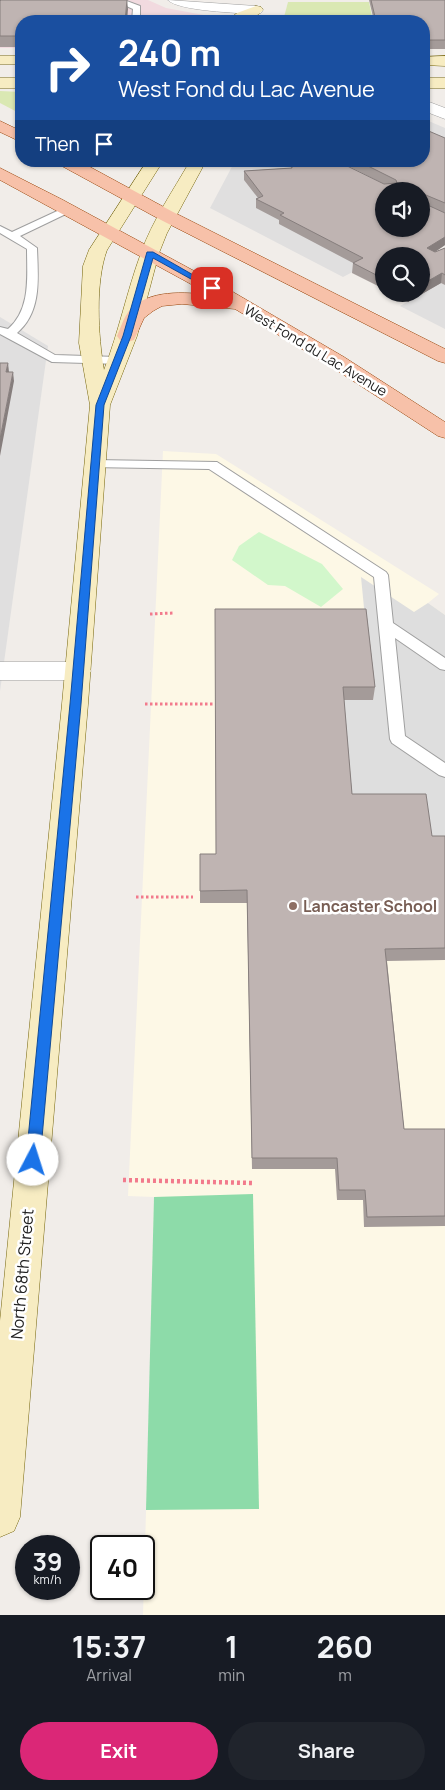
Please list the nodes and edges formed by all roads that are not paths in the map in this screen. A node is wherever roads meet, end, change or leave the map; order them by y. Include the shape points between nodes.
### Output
1 (61, 0) edge
2 (117, 0) edge
3 (175, 0) edge
4 (0, 1) edge
5 (258, 10) edge
6 (136, 15) edge
7 (245, 15) edge
8 (0, 60) edge
9 (15, 60) edge
10 (430, 61) edge
11 (445, 61) edge
12 (0, 83) edge
13 (15, 83) edge
14 (430, 83) edge
15 (445, 83) edge
16 (430, 108) edge
17 (445, 114) edge
18 (0, 126) edge
19 (15, 134) edge
20 (77, 167) edge
21 (151, 167) edge
22 (195, 167) edge
23 (0, 173) edge
24 (133, 197) junction
25 (68, 209) junction
26 (166, 216) junction
27 (0, 229) edge
28 (110, 232) junction
29 (12, 236) junction
30 (150, 253) junction
31 (244, 306) junction
32 (5, 331) edge
33 (127, 336) junction
34 (445, 357) edge
35 (92, 360) junction
36 (117, 361) junction
37 (100, 405) junction
38 (445, 432) edge
39 (95, 464) junction
40 (387, 626) junction
41 (445, 665) edge
42 (0, 671) edge
43 (78, 671) junction
44 (445, 771) edge
45 (0, 1517) edge

1 - 4 lane
2 - 6 lane via 137,8
3 - 5 street
5 - 7 street
8 - 9 street
10 - 11 street
12 - 13 street
14 - 15 street
16 - 17 street
18 - 19 main road
20 - 24 main road
21 - 24 street, North 68th Street
22 - 26 street, North 68th Street
23 - 25 main road, West Fond du Lac Avenue
24 - 26 main road
24 - 28 street, North 68th Street
25 - 28 main road, West Fond du Lac Avenue
25 - 29 lane
26 - 30 street, North 68th Street
26 - 34 main road
27 - 29 lane
28 - 30 main road, West Fond du Lac Avenue
28 - 35 street, North 68th Street via 92,266 89,344
29 - 32 lane via 32,248 32,301 19,327
30 - 31 main road, West Fond du Lac Avenue
30 - 33 street, North 68th Street
31 - 33 main road via 186,300 152,303 136,316
31 - 38 main road, West Fond du Lac Avenue via 349,368
32 - 35 lane via 52,358
33 - 36 street, North 68th Street
35 - 36 lane
35 - 37 street, North 68th Street
36 - 37 street, North 68th Street
37 - 39 street, North 68th Street
39 - 40 lane via 212,465 381,575
39 - 43 street, North 68th Street
40 - 41 lane
40 - 44 lane via 398,739
42 - 43 street
43 - 45 street, North 68th Street

